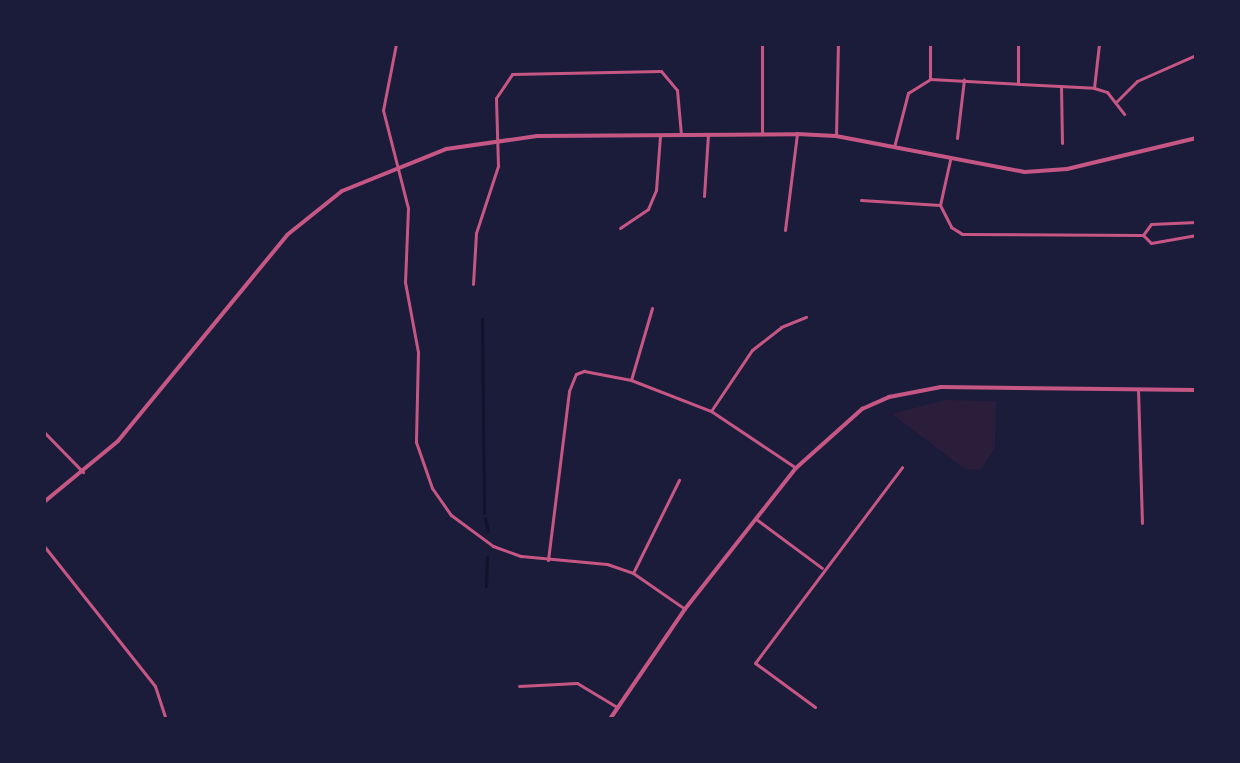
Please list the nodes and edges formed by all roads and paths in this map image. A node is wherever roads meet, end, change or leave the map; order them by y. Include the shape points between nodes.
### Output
1 (396, 44) edge
2 (762, 44) edge
3 (838, 44) edge
4 (930, 44) edge
5 (1018, 44) edge
6 (1099, 44) edge
7 (1196, 55) edge
8 (930, 79) junction
9 (964, 79) junction
10 (1018, 82) junction
11 (1061, 86) junction
12 (1094, 88) junction
13 (1117, 101) junction
14 (1124, 114) dead end
15 (708, 134) junction
16 (762, 134) junction
17 (797, 134) junction
18 (660, 135) junction
19 (681, 135) junction
20 (836, 136) junction
21 (498, 138) junction
22 (957, 138) dead end
23 (1196, 138) edge
24 (1062, 143) dead end
25 (894, 147) junction
26 (950, 160) junction
27 (396, 167) junction
28 (704, 196) dead end
29 (861, 200) dead end
30 (940, 205) junction
31 (1196, 222) edge
32 (620, 228) dead end
33 (785, 230) dead end
34 (1143, 235) junction
35 (1196, 235) edge
36 (473, 284) dead end
37 (652, 308) dead end
38 (806, 317) dead end
39 (631, 380) junction
40 (1138, 389) junction
41 (1196, 390) edge
42 (711, 411) junction
43 (44, 432) edge
44 (902, 467) dead end
45 (796, 468) junction
46 (83, 472) junction
47 (679, 480) dead end
48 (44, 502) edge
49 (756, 519) junction
50 (1142, 523) dead end
51 (44, 546) edge
52 (548, 560) junction
53 (822, 568) junction
54 (633, 573) junction
55 (685, 609) junction
56 (519, 686) dead end
57 (617, 707) junction
58 (815, 707) dead end
59 (166, 719) edge
60 (610, 719) edge

1 - 27 street via 383,110
2 - 16 street
3 - 20 street
4 - 8 street
5 - 10 street
6 - 12 street
7 - 13 street via 1137,81
8 - 9 street
8 - 25 street via 908,93
9 - 10 street
9 - 22 street
10 - 11 street
11 - 12 street
11 - 24 street
12 - 13 street
13 - 14 street
15 - 16 street
15 - 19 street
15 - 28 street
16 - 17 street
17 - 20 street
17 - 33 street
18 - 19 street
18 - 21 street
18 - 32 street via 652,199 638,219
19 - 21 street via 677,90 661,71 525,70 512,74 496,98
20 - 25 street
21 - 27 street
21 - 36 street via 496,174 476,233
23 - 26 street via 1043,172
25 - 26 street
26 - 30 street
27 - 46 street via 342,191 287,235 149,407
27 - 52 street via 408,208 405,299 418,352 415,421 421,462 451,515 469,532 521,556
29 - 30 street
30 - 34 street via 951,227 962,234
31 - 34 street via 1151,224
34 - 35 street via 1151,243
37 - 39 street
38 - 42 street via 781,327 752,350
39 - 42 street
39 - 52 street via 584,371 572,381
40 - 41 street
40 - 45 street via 915,390 862,409
40 - 50 street
42 - 45 street
43 - 46 street
44 - 53 street
45 - 49 street
46 - 48 street
47 - 54 street
49 - 53 street
49 - 55 street
51 - 59 street via 155,686
52 - 54 street via 607,564
53 - 58 street via 755,663
54 - 55 street
55 - 57 street
56 - 57 street via 577,683
57 - 60 street

